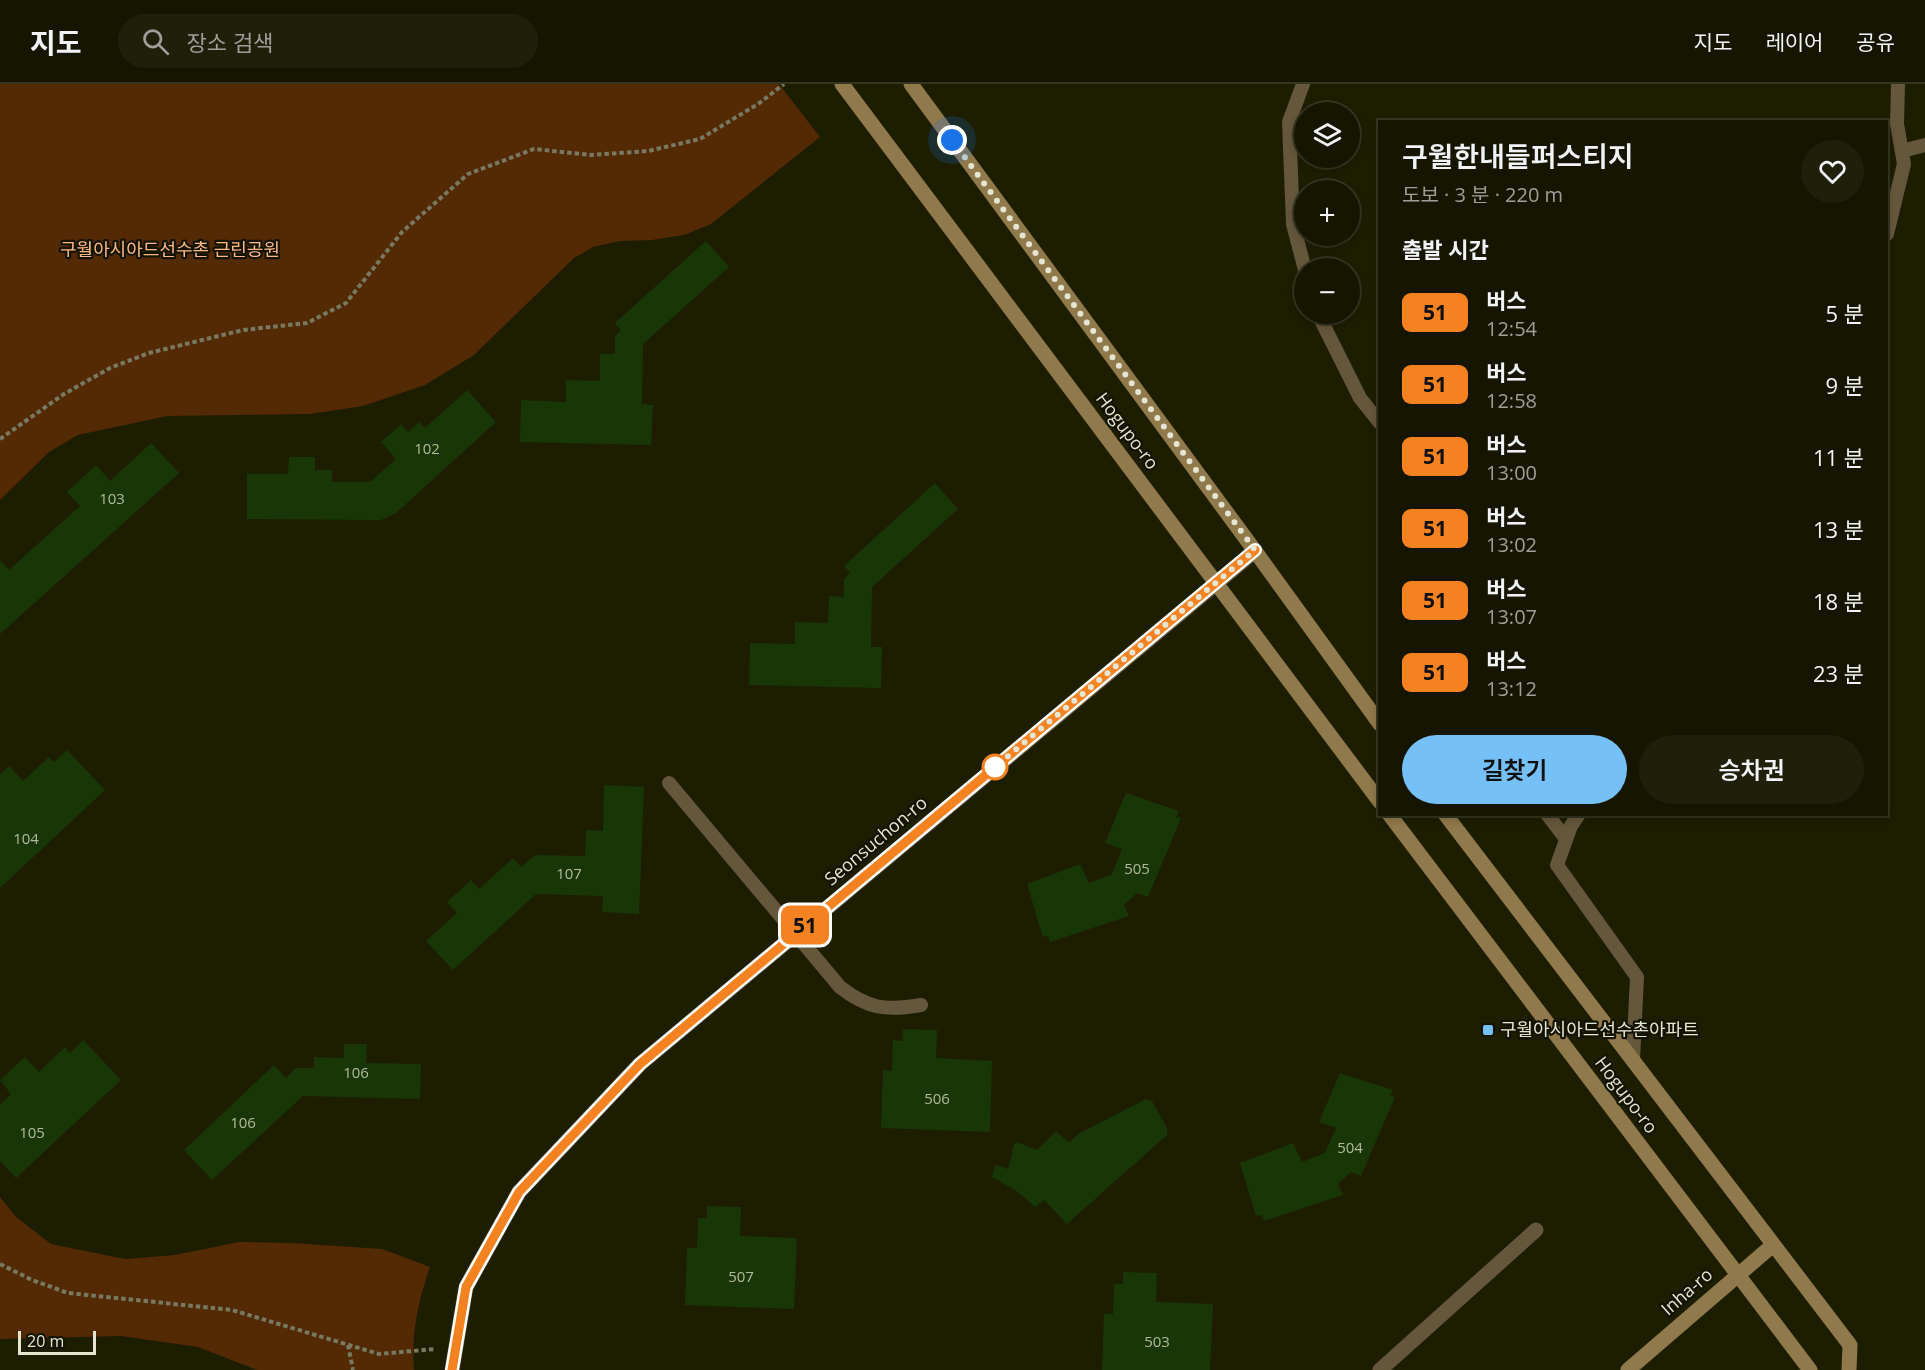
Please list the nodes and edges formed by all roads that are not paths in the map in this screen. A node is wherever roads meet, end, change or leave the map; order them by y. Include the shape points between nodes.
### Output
1 (842, 84) edge
2 (911, 84) edge
3 (1304, 84) edge
4 (1898, 84) edge
5 (1925, 145) edge
6 (1902, 151) junction
7 (1888, 230) edge
8 (1302, 258) edge
9 (1323, 324) edge
10 (1378, 420) edge
11 (1255, 550) junction
12 (1216, 583) junction
13 (1378, 721) edge
14 (669, 783) dead end
15 (1378, 799) edge
16 (1391, 816) edge
17 (1447, 816) edge
18 (1549, 816) edge
19 (1578, 816) edge
20 (1566, 839) junction
21 (794, 934) junction
22 (921, 1005) dead end
23 (1633, 1060) junction
24 (1536, 1230) dead end
25 (1773, 1245) junction
26 (1737, 1274) junction
27 (452, 1370) edge
28 (1380, 1370) edge
29 (1628, 1370) edge
30 (1810, 1370) edge
31 (1849, 1370) edge

1 - 12 main road, Hogupo-ro
2 - 11 main road, Hogupo-ro
3 - 8 lane via 1289,122 1293,224
4 - 6 lane via 1897,124
5 - 6 lane
6 - 7 lane via 1904,164
9 - 10 lane via 1360,398
11 - 12 street, Seonsuchon-ro
11 - 13 main road, Hogupo-ro
12 - 15 main road, Hogupo-ro
12 - 21 street, Seonsuchon-ro
14 - 21 lane
16 - 26 main road, Hogupo-ro
17 - 23 main road, Hogupo-ro
18 - 20 lane
19 - 20 lane
20 - 23 lane via 1557,865 1637,977
21 - 22 lane via 854,998 873,1007
21 - 27 street, Seonsuchon-ro via 640,1064 519,1192 466,1287
23 - 25 main road, Hogupo-ro
24 - 28 street
25 - 26 main road, Inha-ro
25 - 31 main road, Hogupo-ro via 1850,1345
26 - 29 main road, Inha-ro
26 - 30 main road, Hogupo-ro

